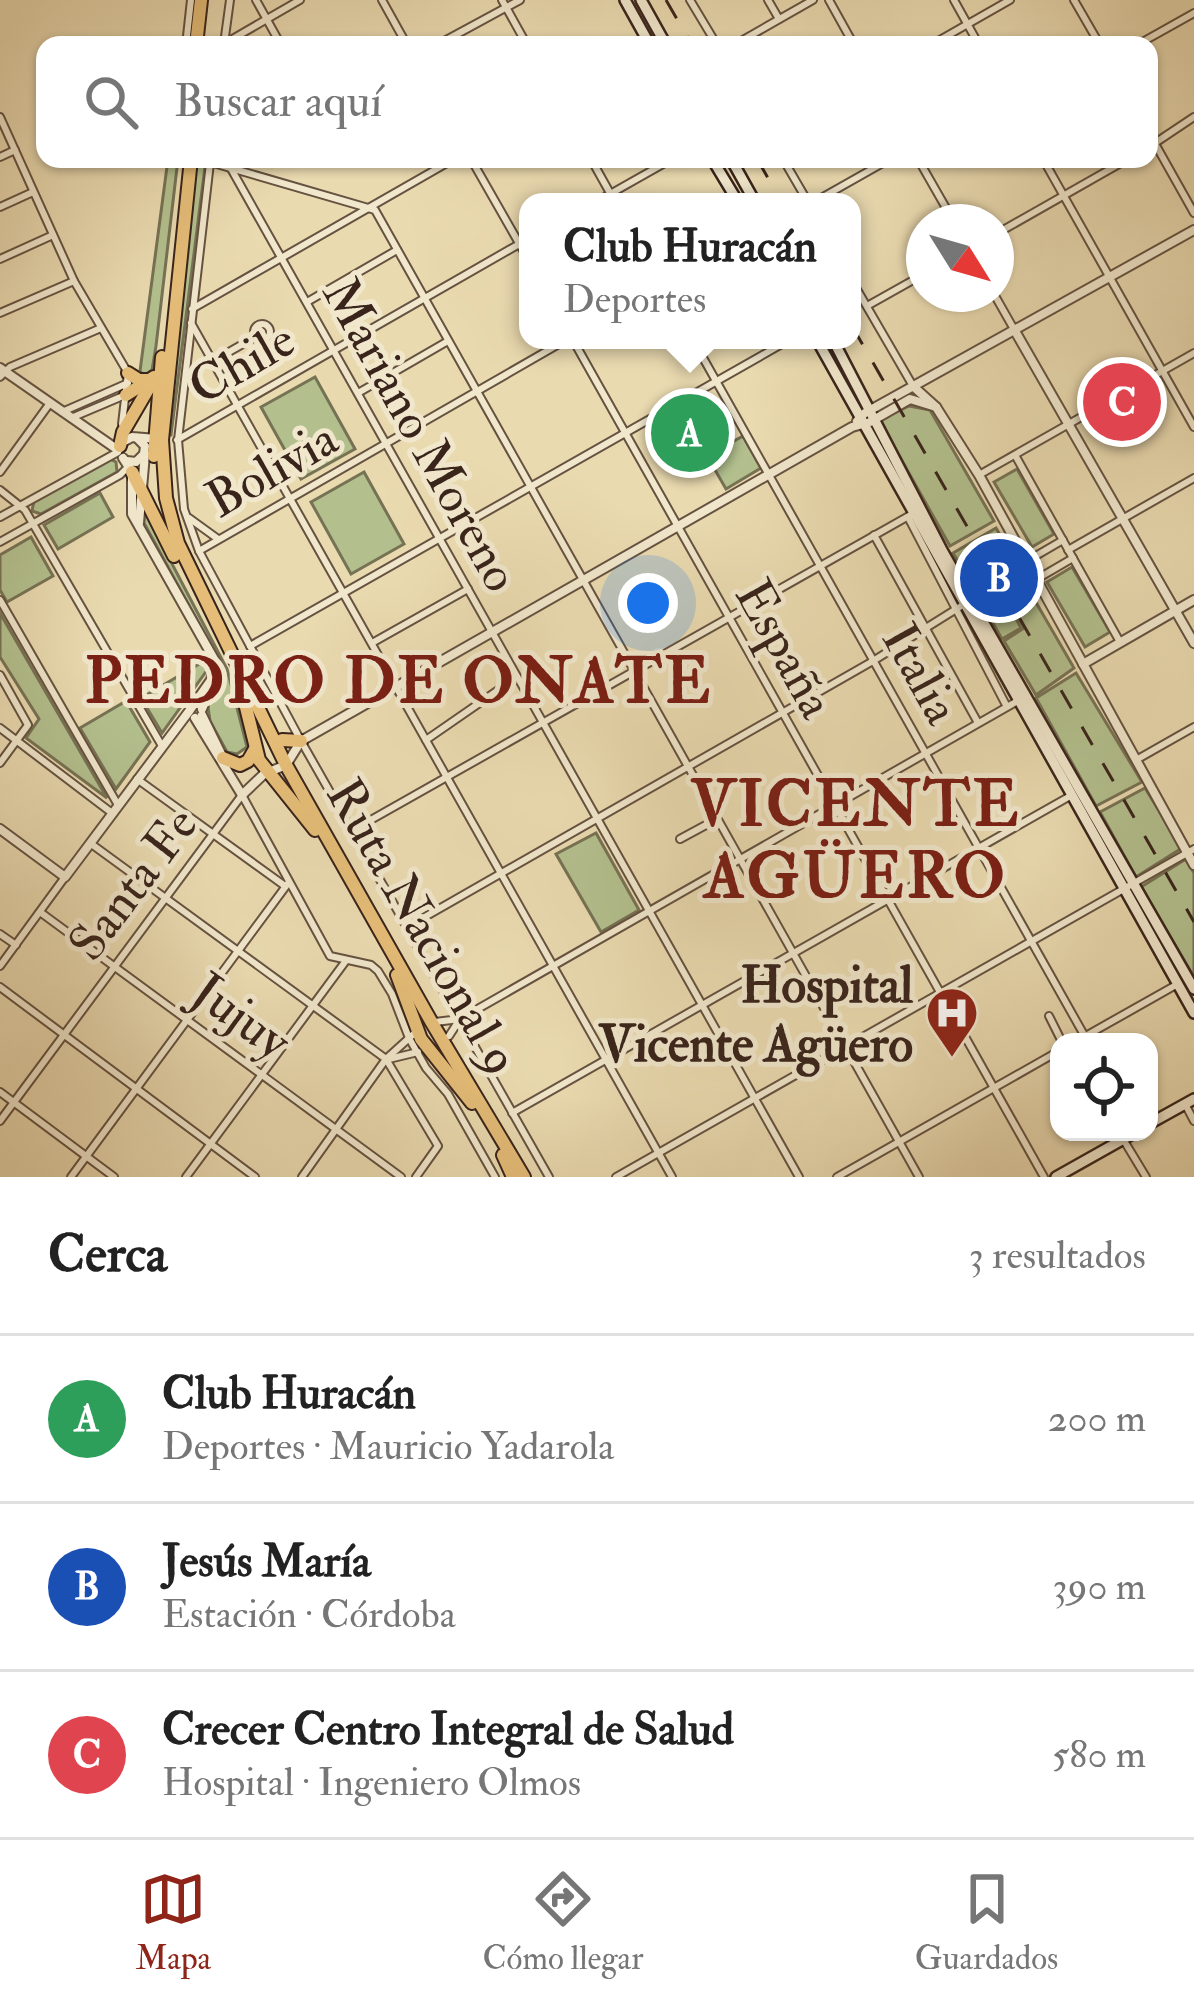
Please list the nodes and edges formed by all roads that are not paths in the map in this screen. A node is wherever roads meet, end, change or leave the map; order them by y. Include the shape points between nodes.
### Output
1 (190, 0) edge
2 (205, 0) edge
3 (230, 0) edge
4 (256, 0) edge
5 (300, 0) edge
6 (382, 0) edge
7 (520, 0) edge
8 (625, 0) edge
9 (641, 0) edge
10 (690, 0) edge
11 (768, 0) edge
12 (813, 0) edge
13 (829, 0) edge
14 (954, 0) edge
15 (1010, 0) edge
16 (1074, 0) edge
17 (504, 4) edge
18 (1194, 13) edge
19 (267, 19) junction
20 (779, 19) junction
21 (967, 24) junction
22 (187, 36) edge
23 (201, 36) edge
24 (225, 36) edge
25 (238, 36) edge
26 (276, 36) edge
27 (402, 36) edge
28 (452, 36) edge
29 (522, 36) edge
30 (653, 36) edge
31 (656, 36) edge
32 (712, 36) edge
33 (750, 36) edge
34 (849, 36) edge
35 (946, 36) edge
36 (974, 36) edge
37 (1095, 36) edge
38 (1153, 36) edge
39 (0, 117) edge
40 (1194, 117) edge
41 (1158, 141) edge
42 (15, 150) junction
43 (1158, 155) edge
44 (0, 157) edge
45 (187, 168) edge
46 (187, 168) edge
47 (209, 168) edge
48 (232, 168) edge
49 (240, 168) edge
50 (438, 168) edge
51 (476, 168) edge
52 (658, 168) edge
53 (873, 168) edge
54 (924, 168) edge
55 (1048, 168) edge
56 (1113, 168) edge
57 (33, 192) junction
58 (621, 193) edge
59 (828, 193) edge
60 (1064, 197) junction
61 (943, 204) edge
62 (373, 206) junction
63 (0, 207) edge
64 (1194, 213) edge
65 (1014, 224) edge
66 (1194, 230) edge
67 (53, 236) junction
68 (519, 244) joint
69 (397, 250) junction
70 (282, 258) junction
71 (0, 259) edge
72 (1110, 277) junction
73 (74, 280) junction
74 (906, 284) edge
75 (861, 297) edge
76 (425, 299) junction
77 (307, 302) junction
78 (866, 306) junction
79 (192, 309) junction
80 (1004, 312) edge
81 (0, 313) edge
82 (191, 322) junction
83 (101, 328) junction
84 (1015, 331) junction
85 (256, 337) dead end
86 (448, 341) junction
87 (554, 349) edge
88 (575, 349) edge
89 (698, 349) edge
90 (772, 349) edge
91 (821, 349) edge
92 (837, 349) edge
93 (334, 351) junction
94 (162, 353) junction
95 (1194, 353) edge
96 (213, 361) junction
97 (1162, 371) junction
98 (2, 372) edge
99 (155, 376) junction
100 (716, 381) junction
101 (128, 384) junction
102 (915, 388) junction
103 (358, 393) junction
104 (477, 393) junction
105 (50, 403) junction
106 (238, 405) junction
107 (935, 407) junction
108 (874, 414) junction
109 (67, 415) junction
110 (858, 423) junction
111 (1068, 425) junction
112 (1194, 427) edge
113 (626, 433) junction
114 (178, 440) junction
115 (153, 444) junction
116 (386, 444) junction
117 (125, 452) junction
118 (1015, 455) junction
119 (0, 472) edge
120 (769, 474) junction
121 (980, 475) junction
122 (1194, 478) edge
123 (142, 487) junction
124 (530, 487) junction
125 (0, 490) edge
126 (290, 499) junction
127 (21, 505) junction
128 (914, 514) junction
129 (186, 516) junction
130 (0, 517) edge
131 (1121, 519) junction
132 (33, 524) junction
133 (138, 524) junction
134 (678, 526) junction
135 (874, 535) junction
136 (440, 538) junction
137 (219, 539) junction
138 (1063, 540) junction
139 (0, 542) edge
140 (199, 550) junction
141 (1068, 550) junction
142 (174, 556) junction
143 (1073, 558) junction
144 (1027, 560) junction
145 (819, 565) junction
146 (1037, 579) junction
147 (583, 580) junction
148 (468, 589) junction
149 (344, 593) junction
150 (0, 600) edge
151 (1194, 600) edge
152 (963, 605) junction
153 (1175, 610) junction
154 (729, 617) junction
155 (927, 628) junction
156 (491, 632) junction
157 (1120, 642) junction
158 (372, 643) junction
159 (1194, 644) edge
160 (250, 646) junction
161 (873, 661) junction
162 (1083, 664) junction
163 (634, 671) junction
164 (0, 675) edge
165 (517, 677) junction
166 (243, 681) junction
167 (396, 686) junction
168 (1017, 701) junction
169 (196, 712) junction
170 (781, 713) junction
171 (978, 722) junction
172 (542, 723) junction
173 (1194, 727) edge
174 (0, 728) edge
175 (283, 740) junction
176 (426, 740) junction
177 (16, 741) junction
178 (301, 741) junction
179 (162, 746) junction
180 (255, 749) junction
181 (924, 752) junction
182 (223, 758) junction
183 (1136, 760) junction
184 (0, 763) edge
185 (687, 765) junction
186 (281, 766) junction
187 (446, 777) junction
188 (137, 779) junction
189 (1076, 792) junction
190 (239, 800) junction
191 (832, 805) junction
192 (115, 809) junction
193 (596, 817) junction
194 (717, 819) junction
195 (0, 829) edge
196 (353, 830) junction
197 (213, 835) junction
198 (680, 839) dead end
199 (90, 844) junction
200 (979, 848) junction
201 (1191, 851) edge
202 (740, 860) junction
203 (1194, 865) edge
204 (501, 873) junction
205 (65, 877) junction
206 (288, 885) junction
207 (1129, 886) junction
208 (164, 898) junction
209 (887, 898) junction
210 (650, 911) junction
211 (40, 912) junction
212 (409, 926) junction
213 (0, 934) edge
214 (1031, 941) junction
215 (16, 945) junction
216 (238, 950) junction
217 (793, 953) junction
218 (345, 962) junction
219 (115, 964) junction
220 (0, 966) edge
221 (553, 966) junction
222 (400, 972) junction
223 (1182, 980) junction
224 (0, 987) edge
225 (1194, 989) edge
226 (940, 991) junction
227 (313, 1005) junction
228 (702, 1005) junction
229 (1194, 1013) edge
230 (1049, 1016) dead end
231 (460, 1019) junction
232 (187, 1020) junction
233 (425, 1027) junction
234 (1058, 1033) edge
235 (1083, 1033) edge
236 (1096, 1033) edge
237 (64, 1034) junction
238 (449, 1036) junction
239 (845, 1047) junction
240 (423, 1051) junction
241 (1050, 1056) edge
242 (386, 1059) junction
243 (606, 1059) junction
244 (262, 1075) junction
245 (993, 1086) junction
246 (136, 1089) junction
247 (0, 1092) edge
248 (471, 1095) junction
249 (755, 1099) junction
250 (1190, 1101) edge
251 (14, 1102) junction
252 (512, 1113) junction
253 (1158, 1119) edge
254 (0, 1121) edge
255 (1194, 1121) edge
256 (337, 1128) junction
257 (1119, 1141) edge
258 (1124, 1141) edge
259 (899, 1142) junction
260 (210, 1144) junction
261 (658, 1153) junction
262 (86, 1156) junction
263 (70, 1177) edge
264 (114, 1177) edge
265 (186, 1177) edge
266 (255, 1177) edge
267 (302, 1177) edge
268 (401, 1177) edge
269 (416, 1177) edge
270 (495, 1177) edge
271 (518, 1177) edge
272 (549, 1177) edge
273 (616, 1177) edge
274 (672, 1177) edge
275 (799, 1177) edge
276 (837, 1177) edge
277 (919, 1177) edge
278 (1044, 1177) edge
279 (1056, 1177) edge
280 (1146, 1177) edge

1 - 22 street
2 - 23 highway
3 - 24 street
4 - 19 street
5 - 19 street
6 - 27 street
7 - 17 street
8 - 30 main road
9 - 31 main road
10 - 32 street
11 - 20 street
12 - 20 street
13 - 34 street
14 - 21 street
15 - 21 street
16 - 37 street
17 - 28 street
17 - 29 street
18 - 38 street
19 - 25 street
19 - 26 street
20 - 33 street
21 - 35 street
21 - 36 street
39 - 42 street
40 - 41 street
42 - 44 street
42 - 57 street
43 - 64 street
45 - 94 highway, Ruta Nacional 9
46 - 115 highway, Ruta Nacional 9
47 - 79 street
48 - 70 street, Mariano Moreno
49 - 62 street
50 - 62 street
51 - 68 street
52 - 58 street
53 - 59 street
54 - 61 street
55 - 60 street
56 - 60 street
57 - 63 street
57 - 67 street
60 - 65 street
60 - 72 street
62 - 69 street
62 - 70 street
66 - 72 street
67 - 71 street
67 - 73 street
68 - 76 street, Chile
69 - 76 street
69 - 77 street
70 - 77 street, Mariano Moreno
70 - 79 street
72 - 84 street
72 - 97 street
73 - 81 street
73 - 83 street
74 - 78 street
75 - 78 street
76 - 86 street
76 - 93 street, Chile
77 - 93 street, Mariano Moreno
78 - 102 street
79 - 82 street
80 - 84 street
82 - 96 street
82 - 114 street
83 - 98 street
83 - 101 street
84 - 102 street
84 - 111 street
85 - 96 street
86 - 103 street
86 - 104 street
87 - 104 street, Bolivia
88 - 113 street, España
89 - 100 street, Italia
90 - 100 street
91 - 110 main road
92 - 108 main road
93 - 103 street, Mariano Moreno
93 - 106 street, Chile
94 - 99 highway
94 - 115 highway, Ruta Nacional 9
95 - 97 street
96 - 106 street
97 - 111 street
97 - 112 street
98 - 105 street
99 - 101 highway via 144,387
99 - 117 highway
100 - 113 street
100 - 120 street, Italia
101 - 109 street
101 - 117 street
102 - 107 street
102 - 108 street
103 - 116 street, Mariano Moreno
104 - 116 street, Bolivia
104 - 124 street
105 - 109 street
105 - 119 street
106 - 114 street, Chile
106 - 126 street
107 - 108 street via 910,399
107 - 121 street
108 - 110 street
108 - 128 main road
109 - 117 street
110 - 120 street
110 - 128 main road
111 - 118 street
111 - 131 street
113 - 124 street
113 - 134 street, España
114 - 115 street
114 - 129 street
115 - 117 street
115 - 117 street
115 - 123 street
115 - 142 highway, Ruta Nacional 9
115 - 166 highway, Ruta Nacional 9 via 178,544
116 - 126 street, Bolivia
116 - 136 street, Mariano Moreno
117 - 123 highway
117 - 127 street
117 - 132 street
117 - 133 street
118 - 121 street
118 - 138 street
120 - 134 street
120 - 145 street, Italia
121 - 144 street
122 - 131 street
123 - 133 street
123 - 142 highway
124 - 136 street
124 - 147 street
125 - 127 street
126 - 137 street, Bolivia
126 - 149 street
127 - 130 street
127 - 132 street
128 - 135 street
128 - 152 main road
129 - 137 street
129 - 140 street
131 - 141 street
131 - 153 street
132 - 139 street
132 - 179 street
133 - 169 street via 215,663
134 - 147 street
134 - 154 street, España
135 - 145 street
135 - 155 street
136 - 148 street, Mariano Moreno
136 - 149 street
137 - 140 street, Bolivia
138 - 141 street
138 - 144 street
140 - 160 street
141 - 143 street
142 - 166 highway, Ruta Nacional 9
143 - 146 street
143 - 157 street
144 - 146 street
145 - 154 street
145 - 161 street, Italia
146 - 162 street
147 - 156 street
147 - 163 street
148 - 156 street, Mariano Moreno
148 - 158 street
149 - 158 street
149 - 160 street
150 - 192 street
151 - 153 street
152 - 155 street
152 - 168 main road
153 - 157 street
153 - 159 street
154 - 163 street
154 - 170 street, España
155 - 161 street
155 - 171 street
156 - 165 street, Mariano Moreno
156 - 167 street
157 - 162 street
158 - 167 street
160 - 178 street
161 - 170 street
161 - 181 street, Italia
162 - 183 street
163 - 172 street
163 - 185 street
164 - 177 street via 28,725
165 - 172 street, Mariano Moreno
165 - 176 street
166 - 175 highway
166 - 180 highway
166 - 186 highway, Ruta Nacional 9
167 - 176 street
167 - 178 street
168 - 171 street
168 - 189 main road
169 - 179 street
169 - 182 street
169 - 190 street
170 - 185 street
170 - 191 street, España
171 - 181 street
172 - 187 street
172 - 193 street, Mariano Moreno
173 - 183 street
174 - 177 street
175 - 178 highway
175 - 186 highway
176 - 187 street
177 - 184 street
177 - 192 street
178 - 186 street, Santa Fe
178 - 196 street
179 - 188 street
180 - 182 highway via 240,765
180 - 186 highway
181 - 191 street
181 - 200 street, Italia
182 - 190 street
183 - 201 street
185 - 193 street
185 - 194 street
186 - 190 street, Santa Fe
186 - 222 highway, Ruta Nacional 9
186 - 222 highway, Ruta Nacional 9
187 - 196 street
187 - 204 street
188 - 192 street
188 - 197 street
189 - 200 street
189 - 207 main road
190 - 197 street, Santa Fe
190 - 206 street
191 - 202 street
191 - 209 street, España
192 - 199 street
193 - 204 street
193 - 210 street, Mariano Moreno
194 - 198 street
194 - 202 street
195 - 205 street
196 - 212 street
197 - 206 street
197 - 208 street, Santa Fe
199 - 205 street
199 - 208 street
200 - 209 street
200 - 214 street, Italia
201 - 203 street
201 - 207 street
202 - 210 street
202 - 217 street
204 - 212 street
204 - 221 street
205 - 211 street
206 - 216 street
206 - 218 street via 330,956
207 - 214 street
207 - 223 main road
208 - 216 street
208 - 219 street, Santa Fe
209 - 217 street
209 - 226 street, España
210 - 221 street
210 - 228 street, Mariano Moreno
211 - 215 street
211 - 219 street, Jujuy
212 - 231 street
213 - 215 street
214 - 226 street
214 - 235 street, Italia
215 - 220 street
216 - 227 street
216 - 232 street
217 - 228 street
217 - 239 street
218 - 227 street
218 - 233 street via 378,971
219 - 232 street, Jujuy
219 - 237 street, Santa Fe
221 - 231 street
221 - 243 street
222 - 233 highway
222 - 233 highway
223 - 225 main road
223 - 229 main road
223 - 236 street
224 - 237 street
226 - 239 street
226 - 245 street, España
227 - 242 street
227 - 244 street
228 - 243 street
228 - 249 street, Mariano Moreno
230 - 234 street
231 - 233 street
231 - 238 street
231 - 252 street
232 - 244 street, Jujuy
232 - 246 street
233 - 238 highway
233 - 240 highway
233 - 242 street
233 - 248 highway, Ruta Nacional 9
237 - 246 street
237 - 251 street, Santa Fe
238 - 248 highway
239 - 249 street
239 - 259 street
240 - 242 street
240 - 248 highway
240 - 270 street
241 - 245 street
242 - 256 street
242 - 269 street via 438,1147
243 - 252 street
243 - 261 street
244 - 256 street, Jujuy
244 - 260 street
245 - 259 street
245 - 278 street, España
246 - 260 street
246 - 262 street
247 - 251 street
248 - 271 highway, Ruta Nacional 9
248 - 271 highway, Ruta Nacional 9
249 - 261 street
249 - 275 street, Mariano Moreno
250 - 253 main road
250 - 255 street
251 - 254 street, Santa Fe
251 - 262 street
252 - 272 street
256 - 267 street
256 - 268 street, Jujuy
257 - 279 main road
258 - 280 street
259 - 276 street
259 - 277 street
260 - 265 street
260 - 266 street
261 - 273 street
261 - 274 street
262 - 263 street
262 - 264 street

